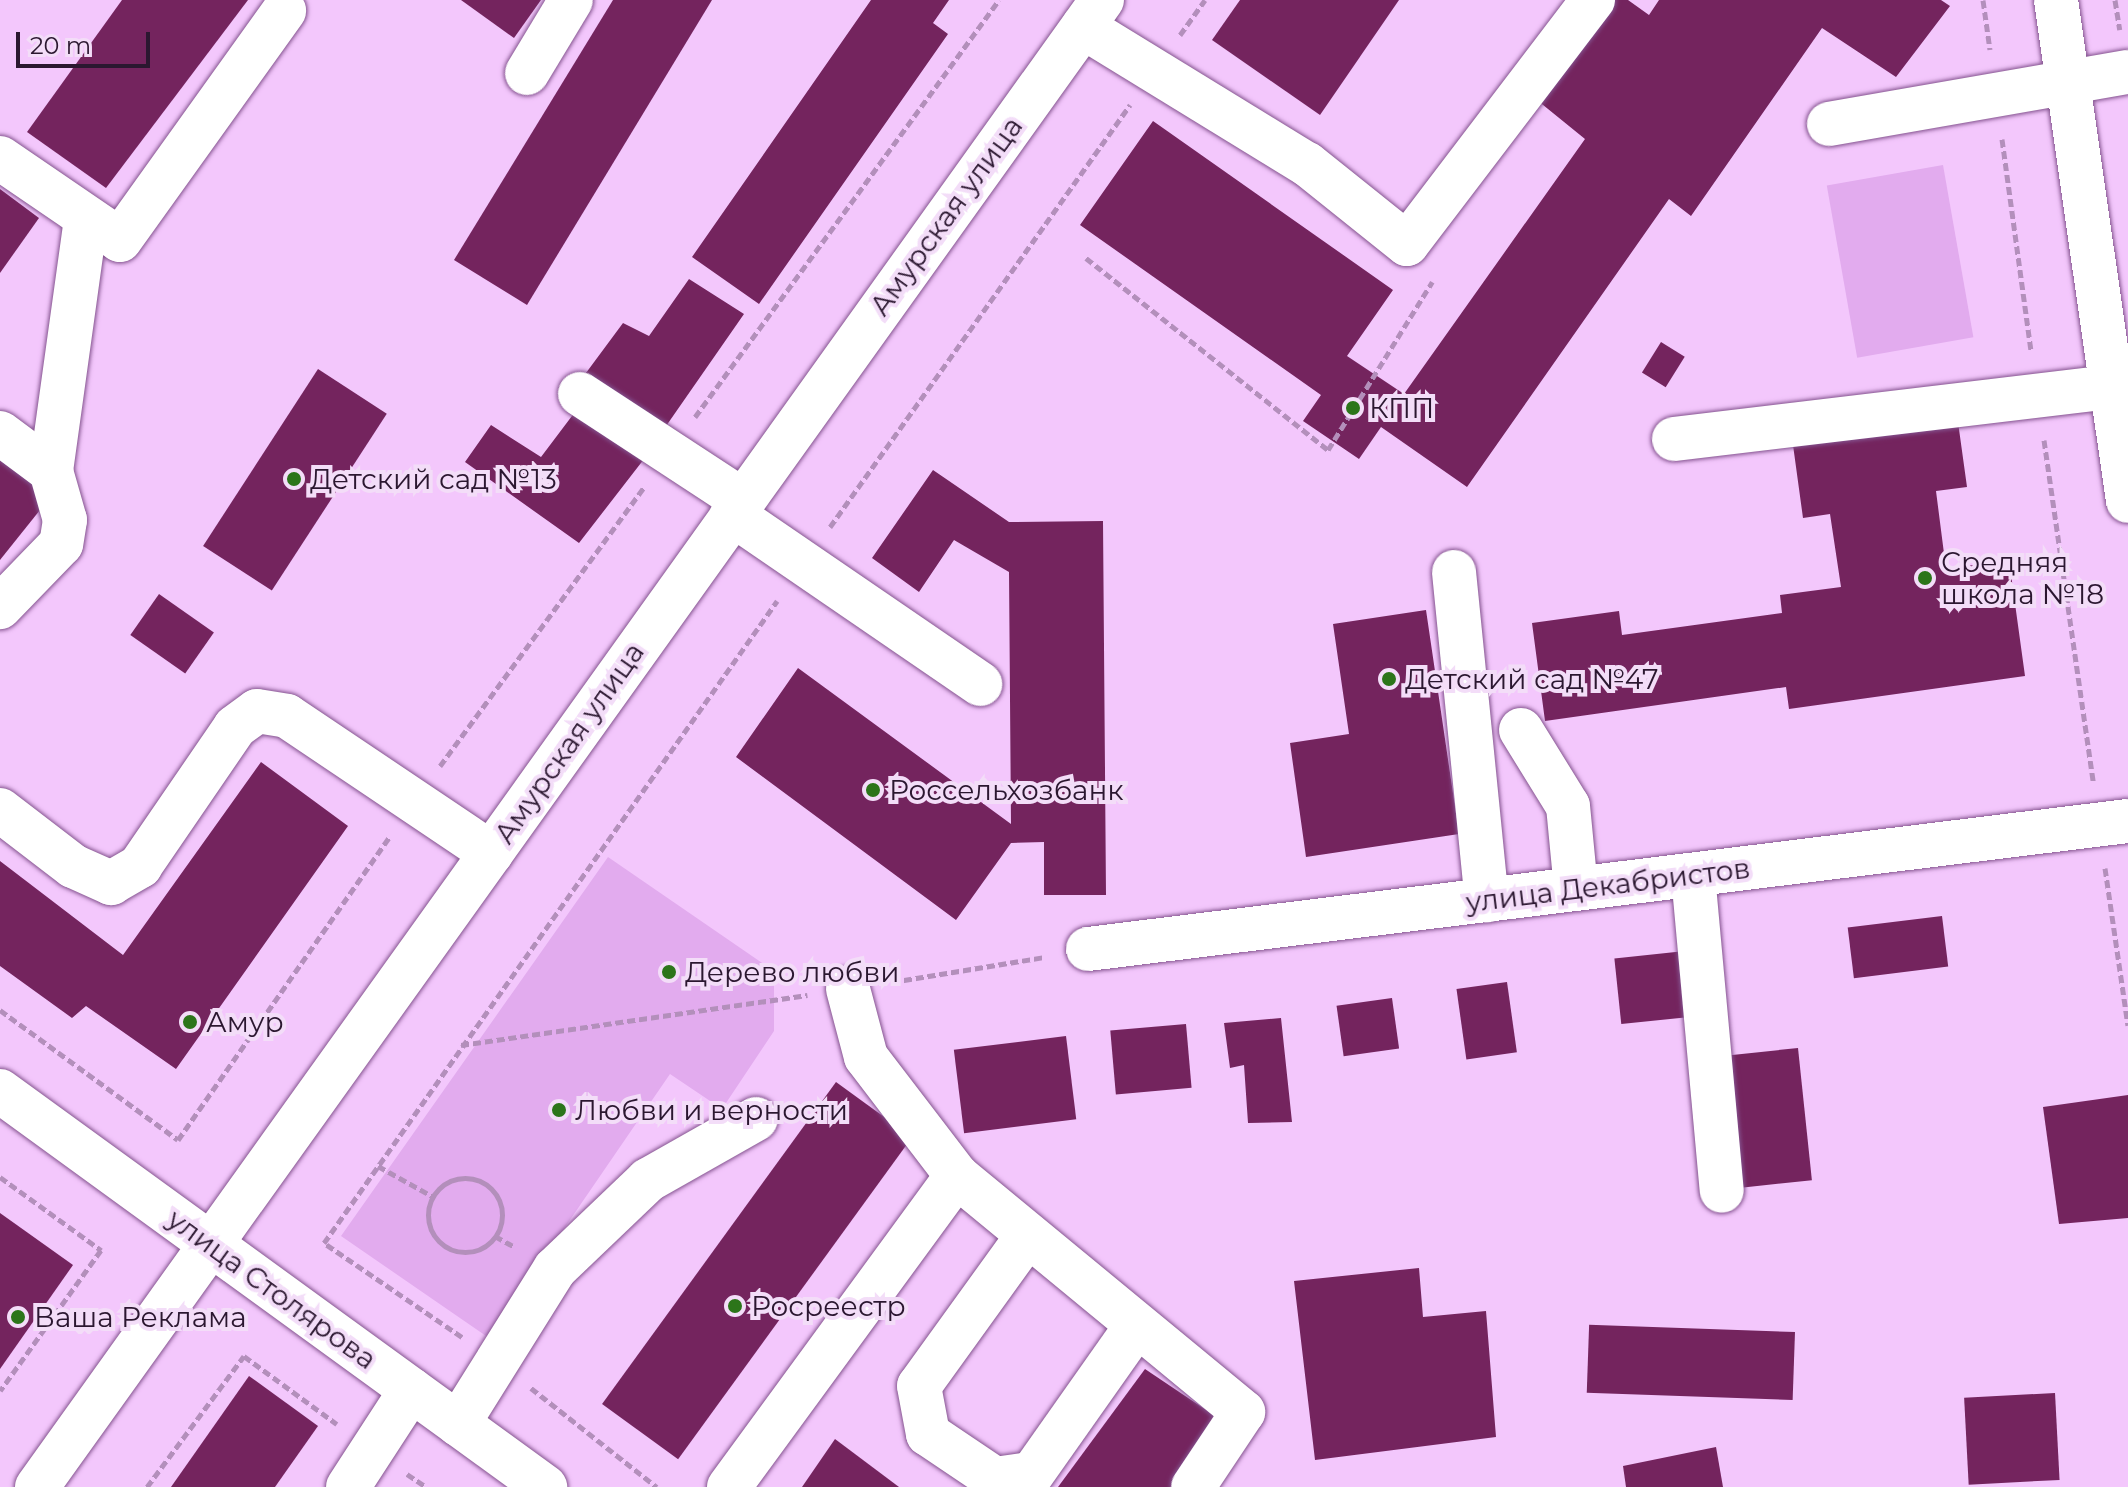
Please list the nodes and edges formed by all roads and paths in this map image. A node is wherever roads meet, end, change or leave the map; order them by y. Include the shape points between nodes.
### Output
1 (571, 0) edge
2 (999, 0) edge
3 (1205, 0) edge
4 (1593, 0) edge
5 (1983, 0) edge
6 (2056, 0) edge
7 (1094, 8) edge
8 (284, 11) dead end
9 (1154, 70) junction
10 (2128, 72) edge
11 (527, 73) dead end
12 (2068, 81) junction
13 (1996, 93) junction
14 (1829, 124) dead end
15 (0, 158) edge
16 (86, 218) junction
17 (1407, 244) junction
18 (1086, 258) dead end
19 (2112, 387) junction
20 (580, 394) dead end
21 (2038, 398) junction
22 (0, 433) edge
23 (1674, 439) dead end
24 (669, 452) junction
25 (51, 471) junction
26 (2128, 501) edge
27 (737, 507) junction
28 (804, 563) junction
29 (1454, 572) dead end
30 (0, 607) edge
31 (980, 684) dead end
32 (1521, 730) dead end
33 (415, 801) junction
34 (0, 810) edge
35 (2114, 823) edge
36 (491, 853) junction
37 (1693, 875) junction
38 (1576, 889) junction
39 (1487, 900) junction
40 (1088, 949) joint
41 (848, 989) junction
42 (0, 1010) edge
43 (2128, 1025) edge
44 (461, 1045) junction
45 (0, 1091) edge
46 (756, 1119) dead end
47 (378, 1166) junction
48 (957, 1176) junction
49 (0, 1177) edge
50 (1722, 1191) dead end
51 (432, 1196) junction
52 (1028, 1235) junction
53 (324, 1243) dead end
54 (211, 1245) junction
55 (1137, 1325) junction
56 (244, 1356) dead end
57 (411, 1390) junction
58 (0, 1391) edge
59 (458, 1424) junction
60 (37, 1487) edge
61 (147, 1487) edge
62 (348, 1487) edge
63 (545, 1487) edge
64 (729, 1487) edge
65 (1193, 1487) edge

1 - 11 street
2 - 24 path
3 - 9 path
4 - 17 street
5 - 13 path
6 - 12 street
7 - 9 street
7 - 27 street, Амурская улица
8 - 16 street via 120,240
9 - 17 street via 1307,164
9 - 28 path
10 - 12 street
12 - 13 street
12 - 19 street
13 - 14 street
13 - 21 path
15 - 16 street
16 - 25 street
17 - 18 path via 1440,269 1328,450
19 - 21 street
19 - 26 street
20 - 24 street
21 - 23 street
21 - 35 path
22 - 25 street
24 - 27 street
24 - 33 path
25 - 30 street via 65,520 61,544
27 - 28 street
27 - 36 street, Амурская улица
28 - 31 street
28 - 44 path
29 - 39 street
32 - 38 street via 1568,806
33 - 34 street via 287,716 257,711 235,727 140,866 111,883 73,866
33 - 36 street
33 - 42 path via 178,1140
35 - 37 street, улица Декабристов
35 - 43 path
36 - 54 street, Амурская улица
37 - 38 street, улица Декабристов
37 - 50 street
38 - 39 street, улица Декабристов
39 - 40 street, улица Декабристов
40 - 41 path
41 - 44 path
41 - 48 street via 866,1057
44 - 47 path
45 - 54 street, улица Столярова
46 - 59 street via 648,1180 555,1269
47 - 51 path
47 - 53 path
48 - 52 street
48 - 64 street
49 - 58 path via 101,1250
51 - 51 path via 432,1232 444,1246 462,1252 481,1249 495,1236 502,1218 498,1198 485,1184 466,1177 446,1182
52 - 55 street
52 - 55 street via 919,1386 928,1434 995,1479 1032,1474
54 - 57 street, улица Столярова
54 - 60 street, Амурская улица
55 - 65 street via 1243,1412
56 - 61 path
57 - 59 street, улица Столярова
57 - 62 street
59 - 63 street, улица Столярова

